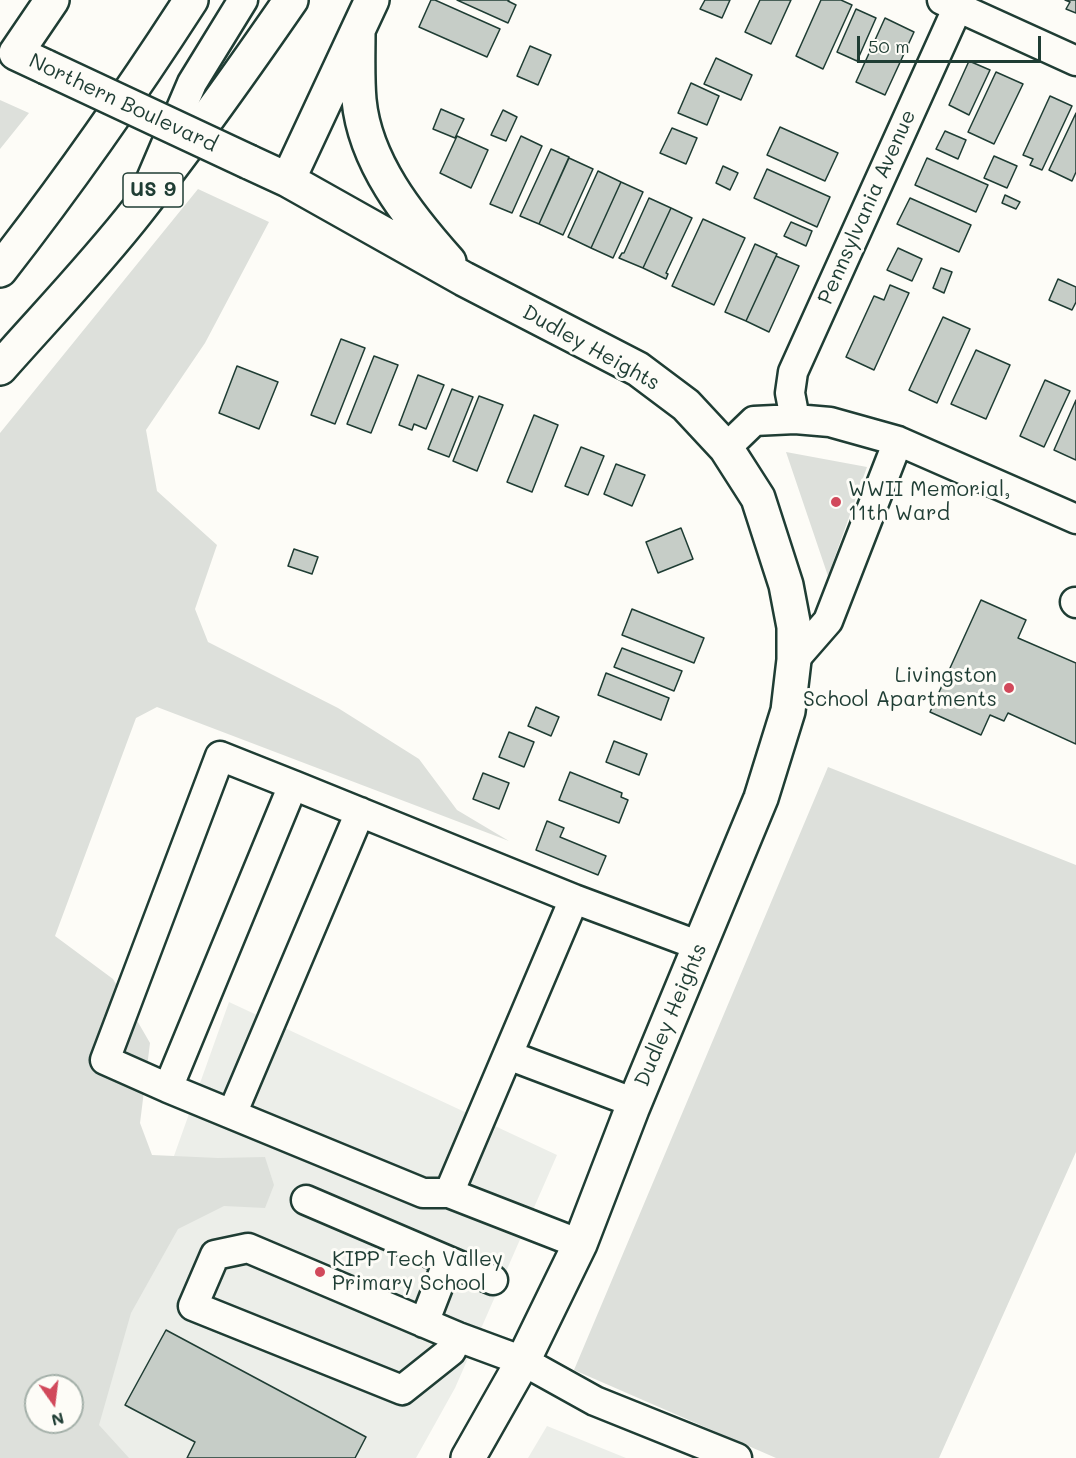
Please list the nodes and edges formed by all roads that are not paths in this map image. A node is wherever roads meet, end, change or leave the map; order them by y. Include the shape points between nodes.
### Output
1 (52, 0) edge
2 (177, 0) edge
3 (191, 0) edge
4 (243, 0) edge
5 (291, 0) edge
6 (372, 0) edge
7 (954, 2) edge
8 (358, 31) junction
9 (8, 49) edge
10 (153, 58) junction
11 (1076, 61) edge
12 (288, 180) junction
13 (137, 211) junction
14 (0, 270) edge
15 (464, 279) junction
16 (0, 368) edge
17 (795, 418) junction
18 (898, 441) junction
19 (726, 448) junction
20 (1076, 519) edge
21 (794, 660) junction
22 (293, 784) junction
23 (360, 812) junction
24 (574, 899) junction
25 (700, 946) junction
26 (508, 1055) junction
27 (168, 1088) junction
28 (634, 1103) junction
29 (232, 1113) junction
30 (449, 1193) junction
31 (306, 1200) dead end
32 (580, 1244) junction
33 (448, 1261) junction
34 (493, 1280) dead end
35 (424, 1323) junction
36 (458, 1337) junction
37 (523, 1361) junction
38 (468, 1458) edge
39 (737, 1458) edge

1 - 9 main road, Northern Boulevard
2 - 10 main road
3 - 10 main road
4 - 13 street via 192,83
5 - 13 main road, US 9 / US 9
6 - 8 main road
7 - 11 street
7 - 17 street, Pennsylvania Avenue via 793,372 790,393
8 - 12 main road
8 - 15 main road via 359,101 370,144 393,191
9 - 12 main road, Northern Boulevard, bridge
10 - 14 main road
12 - 15 main road, Northern Boulevard
13 - 16 main road, US 9 / US 9
15 - 19 main road, Dudley Heights via 638,369 686,405
17 - 18 street via 830,422
17 - 19 street via 754,421
18 - 20 street
18 - 21 street via 828,621
19 - 21 main road, Dudley Heights via 758,498 774,544 794,627
21 - 25 main road, Dudley Heights via 788,711 761,798
22 - 23 street
22 - 27 street
22 - 27 street via 220,756 105,1060
23 - 24 street
23 - 29 street
24 - 25 street
24 - 26 street
25 - 28 main road, Dudley Heights
26 - 28 street
26 - 30 street
27 - 29 street
28 - 32 main road, Dudley Heights
29 - 30 street via 423,1192
30 - 32 street
31 - 33 street
32 - 37 main road, Dudley Heights
33 - 34 street
33 - 35 street
35 - 36 street
35 - 36 street via 248,1248 215,1255 193,1306 402,1390 451,1352
36 - 37 street
37 - 38 main road
37 - 39 street via 595,1401

